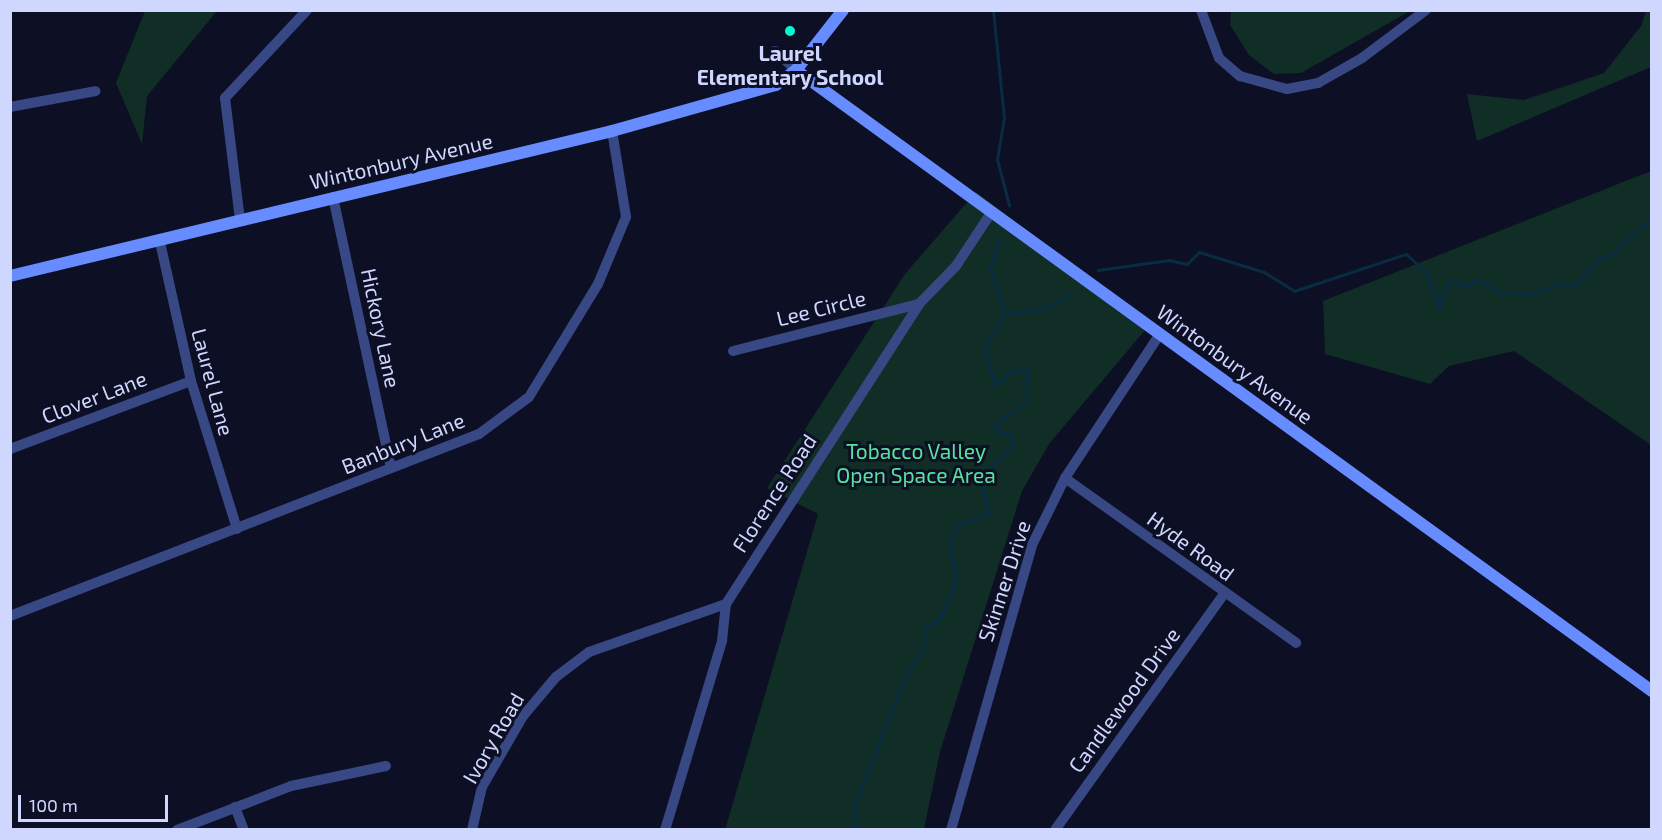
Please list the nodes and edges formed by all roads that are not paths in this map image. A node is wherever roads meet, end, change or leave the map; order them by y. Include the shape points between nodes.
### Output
1 (307, 10) edge
2 (843, 10) edge
3 (1201, 10) edge
4 (1426, 10) edge
5 (775, 51) dead end
6 (795, 70) junction
7 (96, 91) dead end
8 (10, 107) edge
9 (612, 131) junction
10 (333, 197) junction
11 (991, 213) junction
12 (240, 220) junction
13 (160, 242) junction
14 (10, 276) edge
15 (919, 303) junction
16 (1160, 334) junction
17 (733, 351) dead end
18 (191, 381) junction
19 (10, 449) edge
20 (391, 468) junction
21 (1065, 478) junction
22 (237, 529) junction
23 (1224, 594) junction
24 (726, 604) junction
25 (10, 616) edge
26 (1296, 642) dead end
27 (1652, 691) edge
28 (386, 766) dead end
29 (235, 807) junction
30 (177, 830) edge
31 (244, 830) edge
32 (472, 830) edge
33 (665, 830) edge
34 (951, 830) edge
35 (1055, 830) edge

1 - 12 street via 225,98
2 - 6 street
3 - 4 street via 1219,58 1240,76 1287,89 1318,83 1362,58
5 - 6 street, Wintonbury Avenue
6 - 9 street, Wintonbury Avenue via 776,85
6 - 11 street, Wintonbury Avenue
7 - 8 street
9 - 10 street, Wintonbury Avenue
9 - 20 street, Banbury Lane via 626,217 563,346 529,397 479,434
10 - 12 street, Wintonbury Avenue
10 - 20 street, Hickory Lane
11 - 15 street, Florence Road via 956,266
11 - 16 street, Wintonbury Avenue
12 - 13 street, Wintonbury Avenue
13 - 14 street, Wintonbury Avenue
13 - 18 street, Laurel Lane
15 - 17 street, Lee Circle
15 - 24 street, Florence Road
16 - 21 street, Skinner Drive
16 - 27 street, Wintonbury Avenue
18 - 19 street, Clover Lane
18 - 22 street, Laurel Lane
20 - 22 street, Banbury Lane
21 - 23 street, Hyde Road
21 - 34 street, Skinner Drive via 1032,543
22 - 25 street, Banbury Lane
23 - 26 street, Hyde Road
23 - 35 street, Candlewood Drive
24 - 32 street, Ivory Road via 589,652 556,677 523,716 482,787
24 - 33 street, Florence Road via 722,640
28 - 29 street via 291,786
29 - 30 street
29 - 31 street

